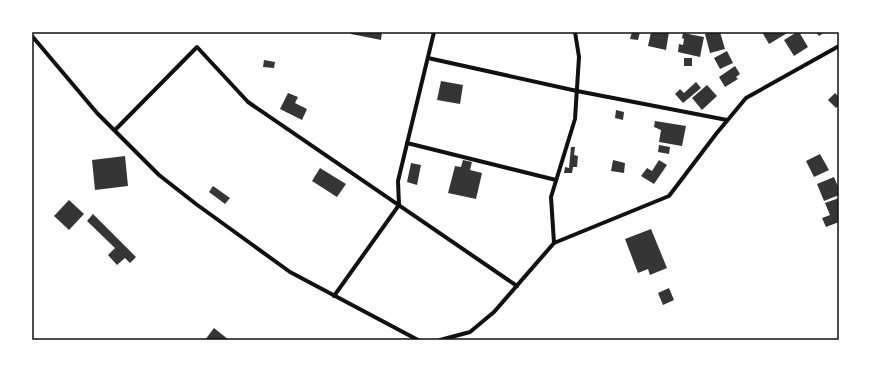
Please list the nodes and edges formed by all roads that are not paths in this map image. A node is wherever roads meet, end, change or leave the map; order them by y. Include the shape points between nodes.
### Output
1 (434, 32) edge
2 (575, 32) edge
3 (32, 36) edge
4 (839, 46) edge
5 (428, 58) junction
6 (577, 91) junction
7 (728, 120) junction
8 (115, 130) junction
9 (407, 143) junction
10 (556, 180) junction
11 (399, 205) junction
12 (554, 243) junction
13 (517, 286) junction
14 (334, 296) junction
15 (418, 340) edge
16 (440, 340) edge

1 - 5 street
2 - 6 street via 578,57
3 - 8 street via 97,113
4 - 7 street via 746,98
5 - 6 street
5 - 9 street
6 - 7 street
6 - 10 street via 575,120
7 - 12 street via 669,196
8 - 11 street via 197,47 248,102
8 - 14 street via 159,175 196,204 290,272
9 - 10 street
9 - 11 street via 398,181
10 - 12 street via 551,197
11 - 13 street
11 - 14 street
12 - 13 street
13 - 16 street via 494,312 470,332
14 - 15 street

